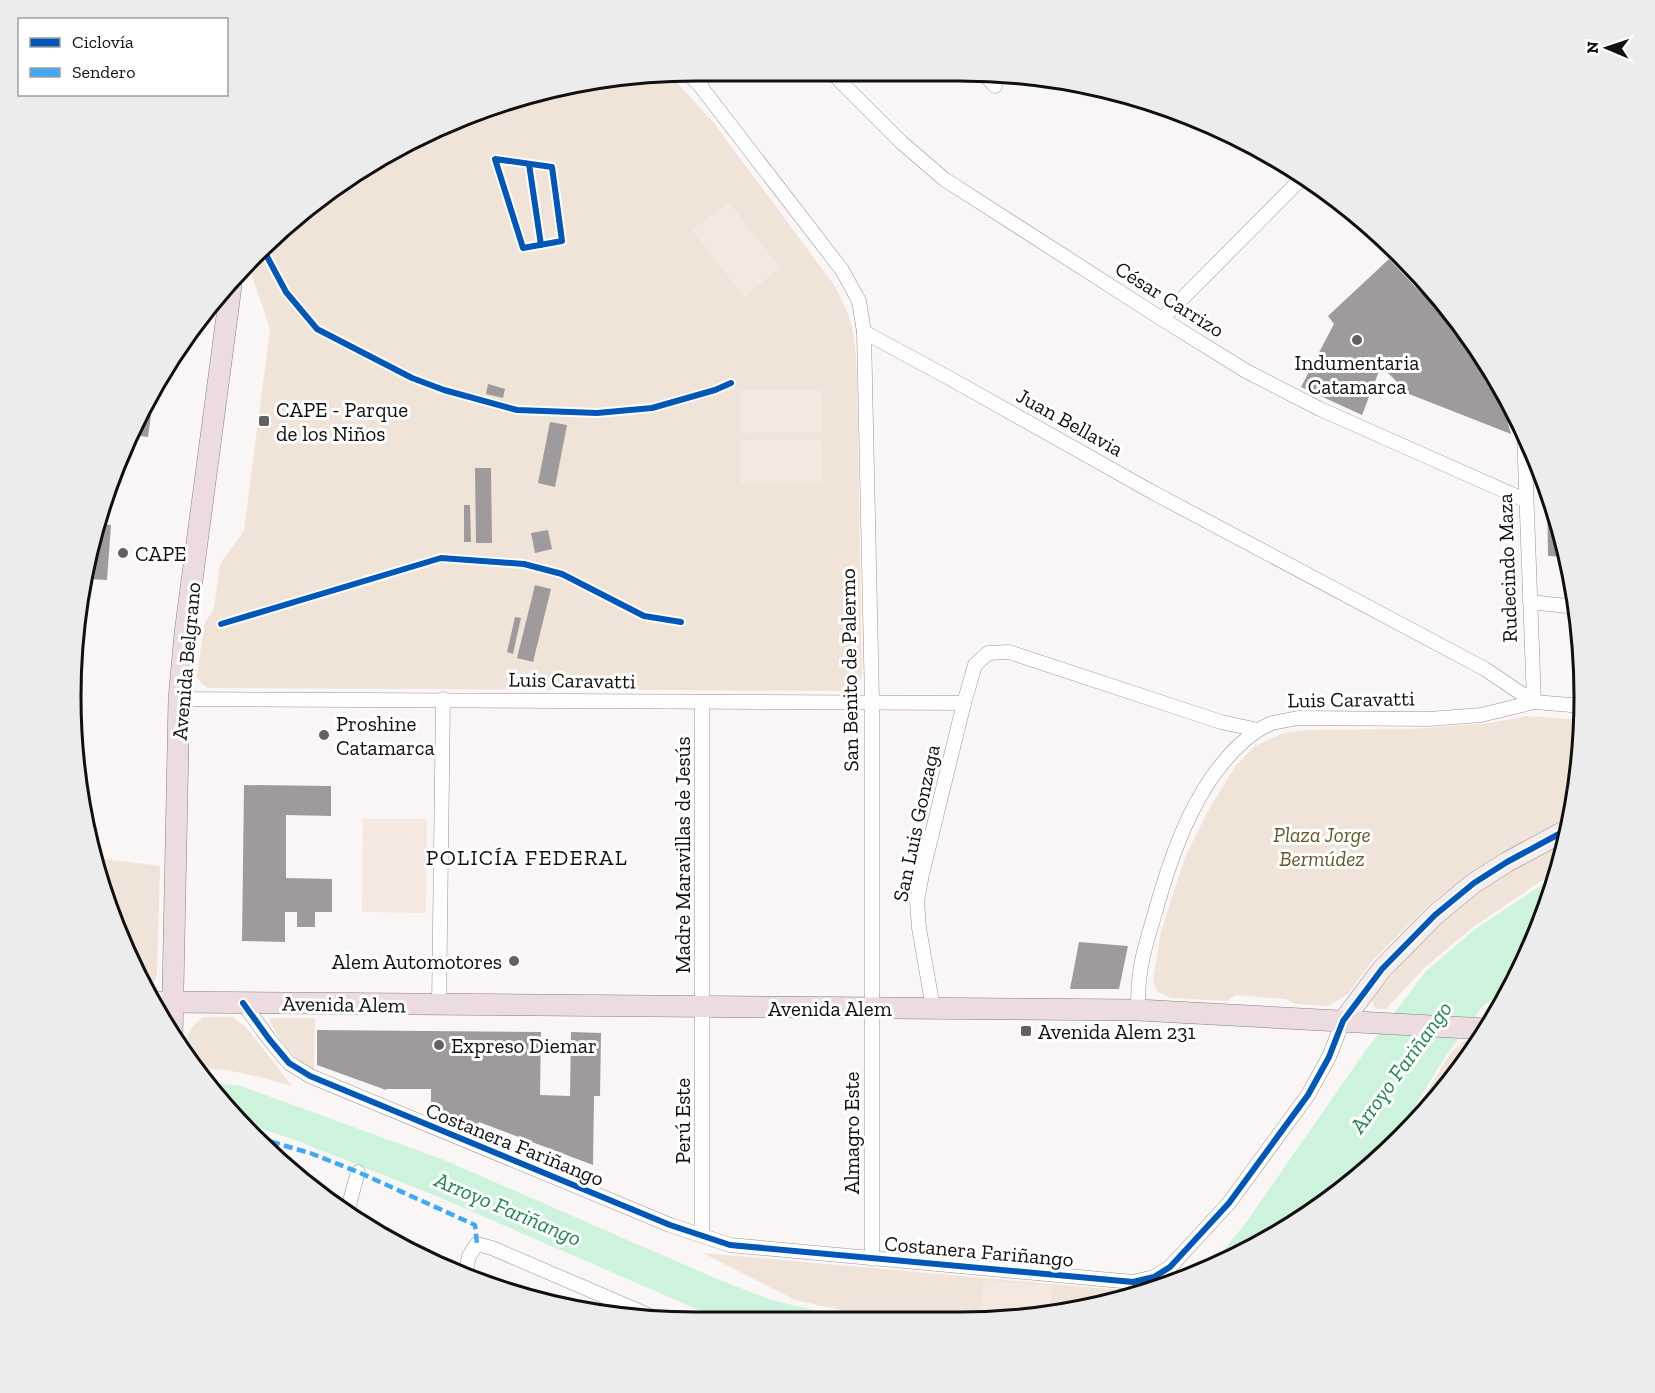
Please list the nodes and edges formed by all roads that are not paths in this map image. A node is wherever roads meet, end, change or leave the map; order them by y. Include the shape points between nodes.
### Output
1 (840, 81) edge
2 (991, 82) edge
3 (698, 83) edge
4 (995, 86) dead end
5 (1297, 183) edge
6 (230, 296) edge
7 (1162, 319) junction
8 (864, 332) junction
9 (1524, 455) edge
10 (1525, 500) junction
11 (1530, 602) junction
12 (1567, 606) edge
13 (179, 699) junction
14 (443, 699) junction
15 (702, 702) junction
16 (872, 702) junction
17 (1534, 702) junction
18 (964, 703) junction
19 (1574, 705) edge
20 (1258, 730) junction
21 (1558, 835) edge
22 (163, 1002) edge
23 (243, 1003) junction
24 (439, 1005) junction
25 (703, 1007) junction
26 (873, 1008) junction
27 (933, 1008) junction
28 (1138, 1010) junction
29 (1343, 1021) junction
30 (1474, 1032) edge
31 (358, 1172) dead end
32 (350, 1204) edge
33 (702, 1235) junction
34 (872, 1259) junction
35 (467, 1267) edge
36 (633, 1309) edge

1 - 7 street, César Carrizo via 944,179
2 - 4 street
3 - 8 street via 842,270 859,301
5 - 7 street
6 - 13 main road, Avenida Belgrano
7 - 10 street, César Carrizo via 1246,371 1320,409
8 - 16 street, San Benito de Palermo
8 - 17 street, Juan Bellavia via 1154,493 1485,669
9 - 10 street, Rudecindo Maza
10 - 11 street, Rudecindo Maza
11 - 12 street
11 - 17 street, Rudecindo Maza
13 - 14 street, Luis Caravatti
13 - 22 main road, Avenida Belgrano
14 - 15 street, Luis Caravatti
14 - 24 street
15 - 16 street, Luis Caravatti
15 - 25 street, Madre Maravillas de Jesús
16 - 18 street, Luis Caravatti
16 - 26 street, San Benito de Palermo
17 - 19 street, Luis Caravatti
17 - 20 street, Luis Caravatti via 1481,715 1298,718
18 - 20 street, San Luis Gonzaga via 975,665 987,653 1009,652 1221,722
18 - 27 street, San Luis Gonzaga via 917,901 918,928
20 - 28 street via 1221,767 1184,826 1167,868 1145,950
21 - 29 street, Costanera Fariñango via 1491,873 1435,915 1382,969
22 - 23 main road, Avenida Alem
23 - 24 main road, Avenida Alem
23 - 33 street, Costanera Fariñango via 289,1063 310,1076 659,1221
24 - 25 main road, Avenida Alem
25 - 26 main road, Avenida Alem
25 - 33 street, Perú Este
26 - 27 main road, Avenida Alem
26 - 34 street, Almagro Este
27 - 28 main road, Avenida Alem
28 - 29 main road, Avenida Alem
29 - 30 main road, Avenida Alem
29 - 34 street, Costanera Fariñango via 1329,1058 1308,1095 1229,1203 1170,1267 1154,1277 1133,1282
31 - 32 street
33 - 34 street, Costanera Fariñango via 730,1245
35 - 36 street via 477,1244

